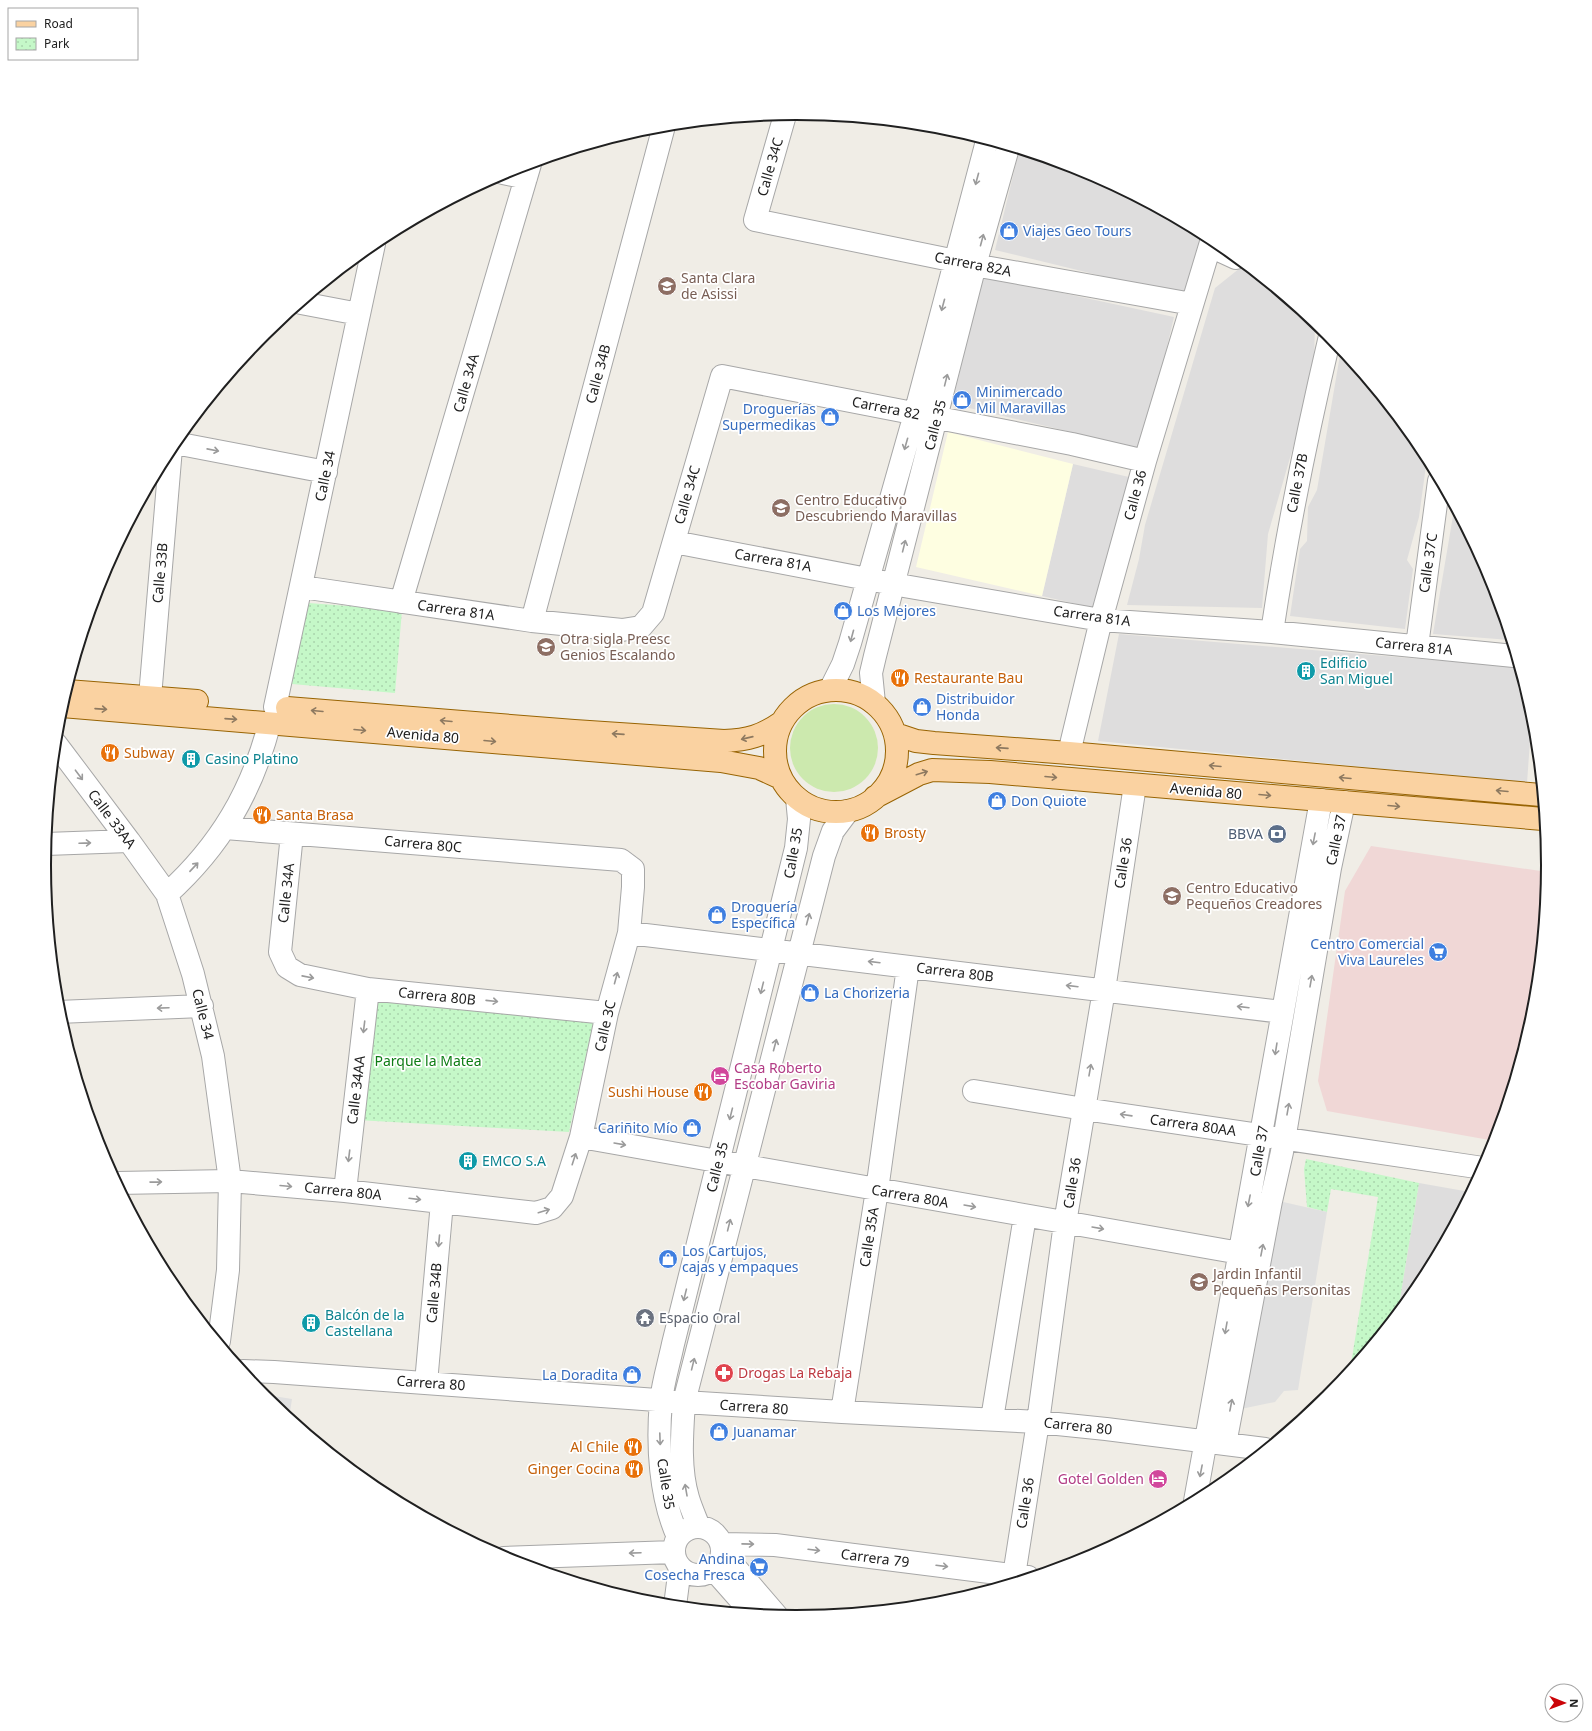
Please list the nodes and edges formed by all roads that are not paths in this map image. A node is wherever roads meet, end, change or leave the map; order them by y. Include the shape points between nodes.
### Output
1 (784, 120) edge
2 (662, 133) edge
3 (986, 145) edge
4 (1007, 151) edge
5 (528, 171) edge
6 (755, 220) joint
7 (1210, 246) edge
8 (372, 253) edge
9 (965, 263) junction
10 (306, 304) edge
11 (1192, 304) junction
12 (359, 314) junction
13 (1328, 344) edge
14 (722, 376) joint
15 (915, 414) junction
16 (937, 417) junction
17 (182, 444) edge
18 (1145, 461) junction
19 (170, 464) edge
20 (326, 472) junction
21 (1438, 488) edge
22 (674, 542) junction
23 (867, 578) junction
24 (894, 584) junction
25 (302, 587) junction
26 (401, 602) junction
27 (653, 613) joint
28 (1101, 620) junction
29 (532, 621) junction
30 (1272, 632) junction
31 (1417, 646) junction
32 (1510, 656) edge
33 (830, 690) junction
34 (72, 691) edge
35 (150, 698) junction
36 (874, 703) junction
37 (68, 706) edge
38 (273, 715) junction
39 (782, 722) junction
40 (895, 734) junction
41 (60, 749) edge
42 (1069, 754) junction
43 (781, 778) junction
44 (1135, 785) junction
45 (1537, 795) edge
46 (875, 797) junction
47 (797, 798) junction
48 (1321, 800) junction
49 (1344, 802) junction
50 (848, 810) junction
51 (1539, 819) edge
52 (225, 828) junction
53 (292, 834) junction
54 (129, 841) junction
55 (52, 844) edge
56 (621, 860) joint
57 (166, 894) junction
58 (629, 933) junction
59 (771, 950) junction
60 (280, 952) joint
61 (799, 953) junction
62 (908, 966) junction
63 (368, 988) junction
64 (1104, 990) junction
65 (202, 1006) junction
66 (65, 1012) edge
67 (1282, 1012) junction
68 (607, 1013) junction
69 (974, 1091) dead end
70 (1084, 1109) junction
71 (1262, 1135) junction
72 (581, 1137) junction
73 (1283, 1138) junction
74 (719, 1162) junction
75 (744, 1166) junction
76 (1477, 1167) edge
77 (230, 1181) junction
78 (123, 1183) edge
79 (877, 1190) junction
80 (345, 1191) junction
81 (562, 1196) joint
82 (442, 1202) junction
83 (1025, 1216) junction
84 (1065, 1223) junction
85 (1240, 1253) junction
86 (219, 1336) edge
87 (249, 1371) edge
88 (426, 1383) junction
89 (661, 1400) junction
90 (684, 1402) junction
91 (842, 1412) junction
92 (992, 1419) junction
93 (1038, 1422) junction
94 (1216, 1442) junction
95 (1260, 1448) edge
96 (1198, 1492) edge
97 (698, 1557) junction
98 (522, 1558) edge
99 (1018, 1576) edge
100 (1014, 1577) edge
101 (677, 1600) edge
102 (748, 1609) edge
103 (768, 1609) edge

1 - 6 street, Calle 34C
2 - 29 street, Calle 34B
3 -> 9 street, Calle 35
9 -> 4 street, Calle 35
5 - 26 street, Calle 34A
6 - 9 street, Carrera 82A
7 - 11 street, Calle 36
8 - 12 street, Calle 34
9 - 11 street, Carrera 82A
9 -> 15 street, Calle 35
16 -> 9 street, Calle 35
10 - 12 street
11 - 18 street, Calle 36
12 - 20 street, Calle 34
13 - 30 street, Calle 37B via 1308,429
14 - 15 street, Carrera 82
14 - 22 street, Calle 34C
15 - 16 street, Carrera 82
15 -> 23 street, Calle 35
16 - 18 street, Carrera 82
24 -> 16 street, Calle 35
17 -> 20 street
18 - 28 street, Calle 36
19 - 35 street, Calle 33B
20 - 25 street, Calle 34
21 - 31 street, Calle 37C
22 - 23 street, Carrera 81A
22 - 27 street, Calle 34C
23 - 24 street, Carrera 81A
23 -> 33 street, Calle 35 via 850,643
24 - 28 street, Carrera 81A
24 - 36 street, Calle 35 via 872,673
25 - 26 street, Carrera 81A
25 - 38 street, Calle 34
26 - 29 street, Carrera 81A
27 - 29 street, Carrera 81A via 640,626 622,630
28 - 30 street, Carrera 81A
28 - 42 street, Calle 36
30 - 31 street, Carrera 81A
31 - 32 street, Carrera 81A
33 - 36 main road via 852,692
33 - 39 main road via 811,695 794,706
34 - 35 main road, Avenida 80
35 - 38 main road, Avenida 80
36 - 40 main road via 887,717
37 -> 38 main road, Avenida 80
39 -> 38 main road, Avenida 80 via 757,736 724,741
38 -> 43 main road, Avenida 80 via 721,761 759,768
38 - 52 street, Calle 34 via 256,770
39 - 43 main road via 776,740 776,759
42 -> 40 main road, Avenida 80 via 916,741
40 - 46 main road via 896,760 892,774 885,787
41 -> 54 street, Calle 33AA
45 -> 42 main road, Avenida 80
43 - 47 main road
46 -> 44 main road, Avenida 80 via 912,777 932,770 990,772
44 -> 48 main road, Avenida 80
44 - 64 street, Calle 36
46 - 50 main road via 863,806
47 - 50 main road via 813,807 831,812
47 - 59 street, Calle 35 via 799,819 796,848
48 - 49 main road, Avenida 80
48 -> 67 street, Calle 37
49 -> 51 main road, Avenida 80
73 -> 49 street, Calle 37
61 -> 50 street, Calle 35 via 829,842 833,831
52 - 53 street, Carrera 80C
57 -> 52 street, Calle 34 via 198,863
53 - 56 street, Carrera 80C
53 - 60 street, Calle 34A
55 -> 54 street
54 - 57 street, Calle 33AA
56 - 58 street, Calle 3C via 632,869
57 - 65 street, Calle 34 via 181,934
58 - 59 street, Carrera 80B
68 -> 58 street, Calle 3C
59 - 61 street, Carrera 80B
59 -> 74 street, Calle 35
60 -> 63 street, Carrera 80B via 287,967 300,975
62 -> 61 street, Carrera 80B
75 -> 61 street, Calle 35
64 -> 62 street, Carrera 80B
62 - 79 street, Calle 35A
63 -> 68 street, Carrera 80B
63 -> 80 street, Calle 34AA
67 -> 64 street, Carrera 80B
70 -> 64 street, Calle 36
65 -> 66 street
65 - 77 street, Calle 34 via 217,1083
67 -> 71 street, Calle 37
68 - 72 street, Calle 3C
69 - 70 street, Carrera 80AA
71 -> 70 street, Carrera 80AA
70 - 84 street, Calle 36
71 - 73 street, Carrera 80AA
71 -> 85 street, Calle 37
72 -> 74 street, Carrera 80A
81 -> 72 street, Calle 3C
73 - 76 street, Carrera 80AA
94 -> 73 street, Calle 37 via 1282,1152
74 - 75 street, Carrera 80A
74 -> 89 street, Calle 35
75 - 79 street, Carrera 80A
90 -> 75 street, Calle 35
78 -> 77 street, Carrera 80A
77 -> 80 street, Carrera 80A
77 - 86 street, Calle 34 via 228,1270
79 -> 83 street, Carrera 80A
79 - 91 street, Calle 35A
80 -> 82 street, Carrera 80A
82 -> 81 street, Carrera 80A via 536,1213 552,1208
82 -> 88 street, Calle 34B
83 - 84 street, Carrera 80A
83 - 92 street
84 -> 85 street, Carrera 80A
84 - 93 street, Calle 36
85 -> 94 street, Calle 37 via 1212,1403
87 - 88 street, Carrera 80
88 - 89 street, Carrera 80
89 - 90 street, Carrera 80
89 -> 97 street, Calle 35 via 660,1439 665,1491 673,1525
90 - 91 street, Carrera 80
97 -> 90 street, Calle 35 via 713,1532 699,1527 687,1497 683,1468
91 - 92 street, Carrera 80
92 - 93 street, Carrera 80
93 - 94 street, Carrera 80
93 - 99 street, Calle 36
94 - 95 street, Carrera 80
94 -> 96 street, Calle 37
97 -> 98 street, Carrera 79
97 -> 100 street, Carrera 79 via 775,1545
97 - 101 street
97 - 102 street
97 - 103 street

